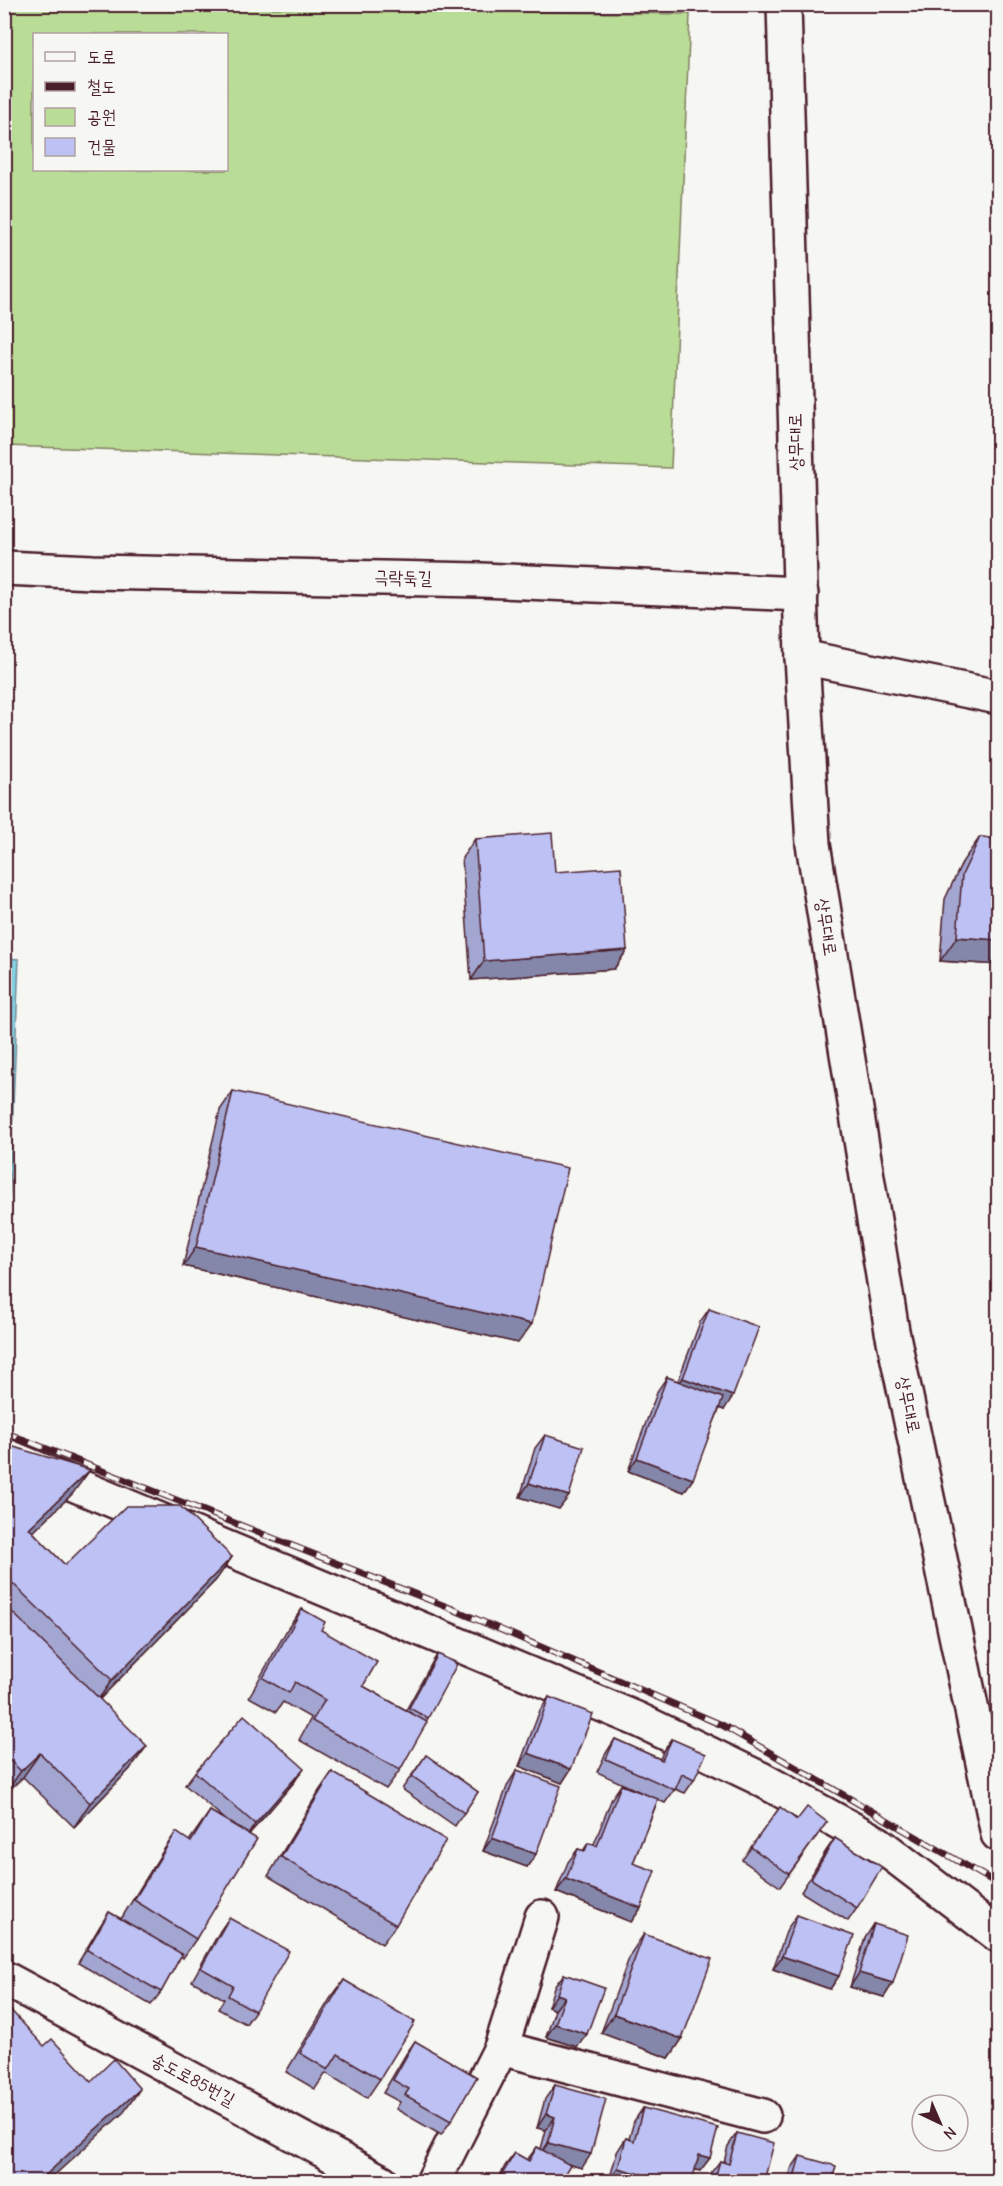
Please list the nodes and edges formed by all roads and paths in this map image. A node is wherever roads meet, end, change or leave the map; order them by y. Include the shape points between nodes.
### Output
1 (784, 4) edge
2 (4, 568) edge
3 (800, 579) junction
4 (802, 657) junction
5 (999, 697) edge
6 (4, 1455) edge
7 (999, 1834) edge
8 (542, 1917) dead end
9 (999, 1935) edge
10 (4, 1978) edge
11 (501, 2048) junction
12 (763, 2116) dead end
13 (382, 2181) edge
14 (433, 2181) edge

1 - 3 main road, 상무대로
2 - 3 main road, 극락둑길 via 481,580
3 - 4 main road, 상무대로
4 - 5 main road
4 - 7 main road, 상무대로 via 813,844 864,1164 892,1331
6 - 9 main road via 639,1720 749,1773 879,1844
8 - 11 main road
10 - 13 main road, 송도로85번길
11 - 12 main road
11 - 14 main road

